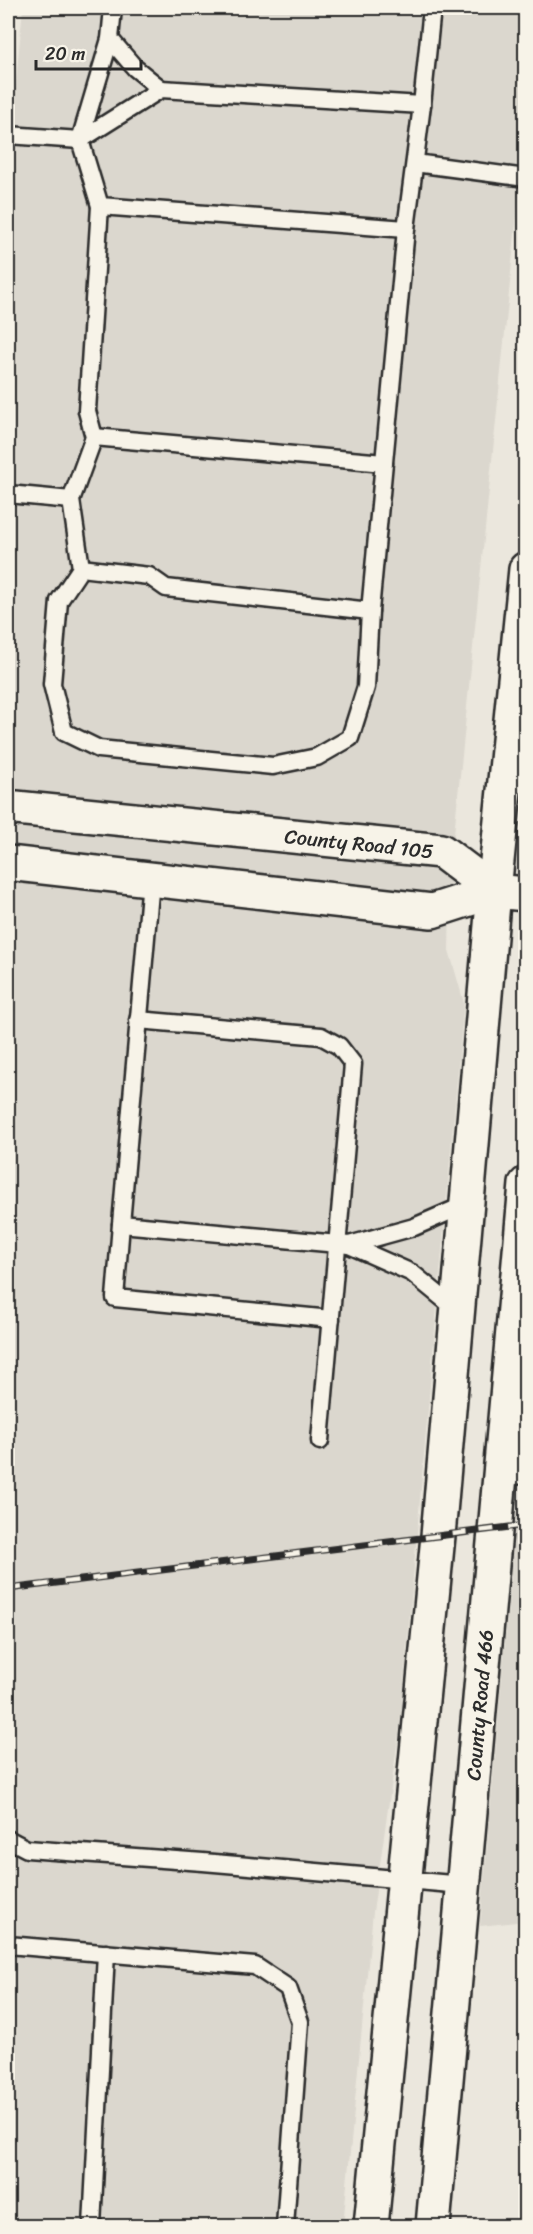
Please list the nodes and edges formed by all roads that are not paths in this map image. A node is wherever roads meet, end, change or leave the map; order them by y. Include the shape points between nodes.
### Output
1 (113, 8) edge
2 (432, 8) edge
3 (110, 39) junction
4 (161, 89) junction
5 (422, 105) junction
6 (8, 135) edge
7 (80, 140) junction
8 (415, 163) junction
9 (525, 178) edge
10 (100, 207) junction
11 (406, 229) junction
12 (94, 438) junction
13 (384, 463) junction
14 (8, 494) edge
15 (71, 500) junction
16 (81, 568) junction
17 (525, 569) edge
18 (370, 611) junction
19 (8, 809) edge
20 (8, 863) edge
21 (151, 880) junction
22 (510, 893) edge
23 (138, 1020) junction
24 (525, 1203) edge
25 (466, 1204) junction
26 (121, 1224) junction
27 (343, 1244) junction
28 (457, 1310) junction
29 (331, 1319) junction
30 (320, 1441) dead end
31 (513, 1467) edge
32 (8, 1839) edge
33 (405, 1879) junction
34 (463, 1885) junction
35 (8, 1945) edge
36 (106, 1953) junction
37 (92, 2226) edge
38 (285, 2226) edge
39 (371, 2226) edge
40 (433, 2226) edge

1 - 3 lane
2 - 5 lane
3 - 4 lane via 135,68
3 - 7 lane
4 - 5 lane
4 - 7 lane
5 - 8 lane
6 - 7 lane
7 - 10 lane
8 - 9 lane
8 - 11 lane
10 - 11 lane
10 - 12 lane via 87,411
11 - 13 lane
12 - 13 lane
12 - 15 lane
13 - 18 lane
14 - 15 lane
15 - 16 lane
16 - 18 lane via 149,576 166,588
16 - 18 lane via 59,601 52,684 64,732 99,749 273,766 317,757 350,738 366,687
17 - 22 main road
19 - 22 main road, County Road 105 via 441,851
20 - 21 main road
21 - 22 main road via 432,911
21 - 23 lane
22 - 25 main road
23 - 26 lane
23 - 27 lane via 321,1036 339,1046 353,1064
24 - 31 main road, County Road 466
25 - 27 lane via 414,1227
25 - 28 main road
26 - 27 lane
26 - 29 lane via 115,1298
27 - 28 lane via 411,1273
27 - 29 lane
28 - 33 main road
29 - 30 lane
31 - 34 main road, County Road 466
32 - 33 lane via 27,1849
33 - 34 lane
33 - 39 main road
34 - 40 main road, County Road 466
35 - 36 lane
36 - 37 lane
36 - 38 lane via 255,1966 288,1988 300,2022

